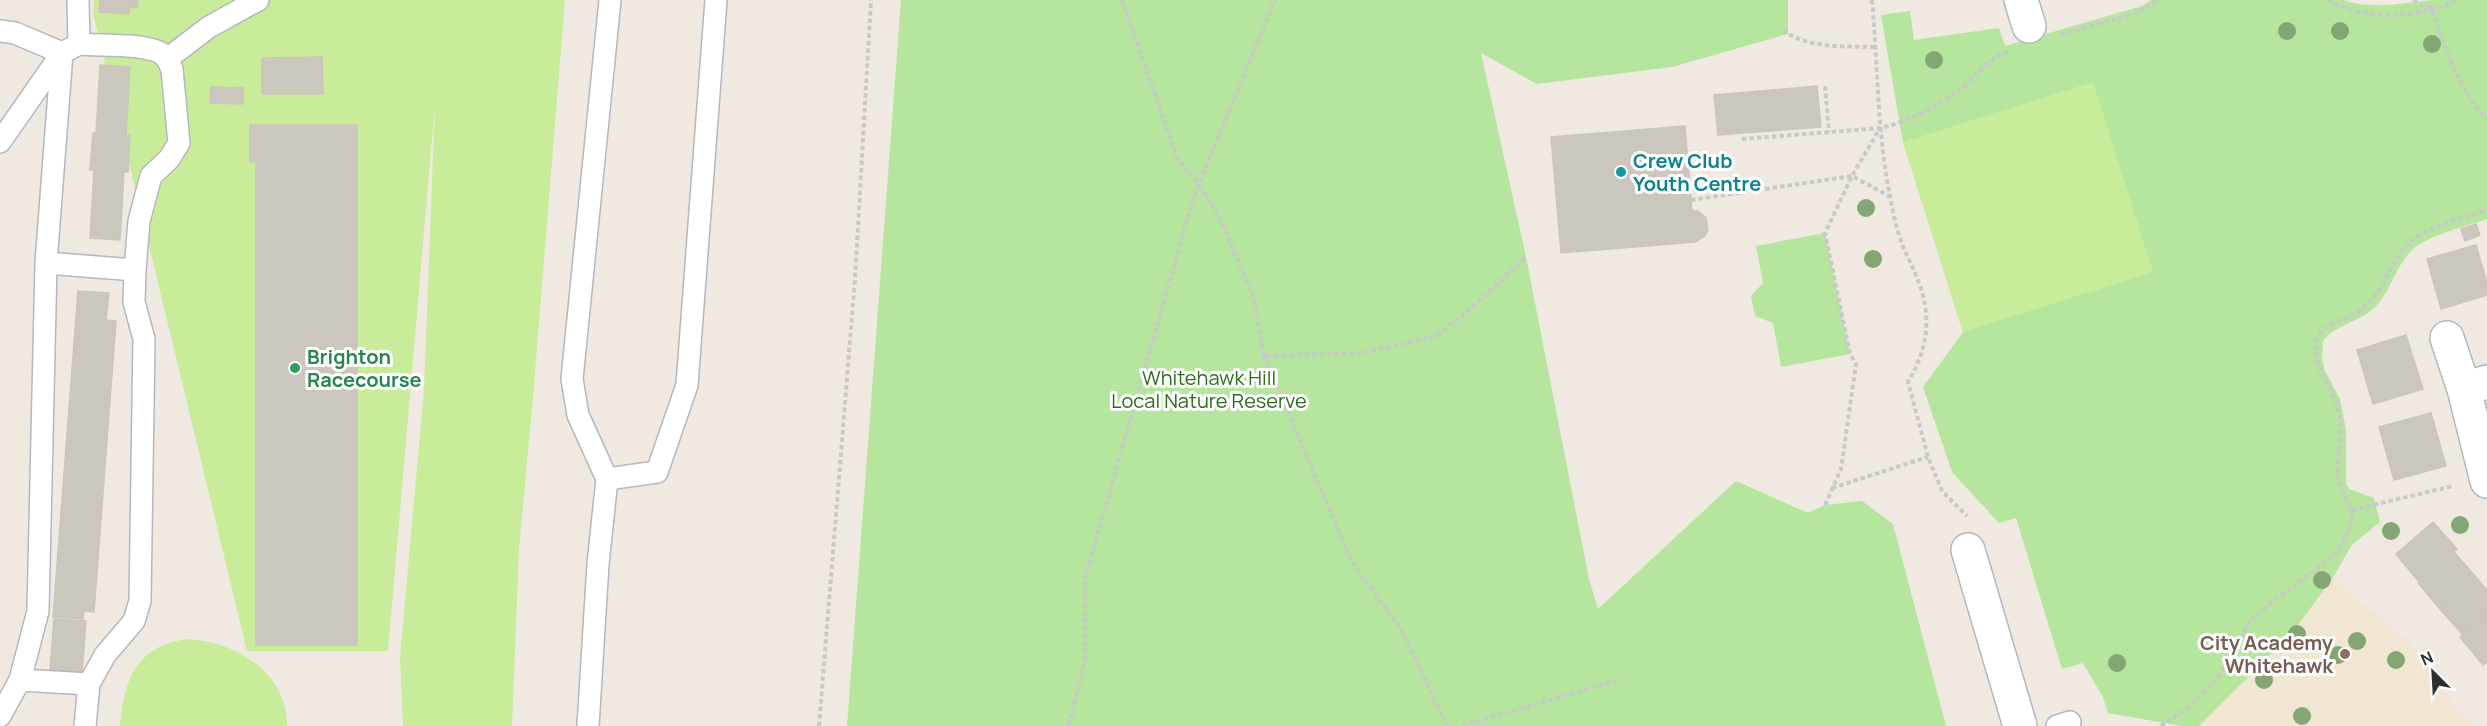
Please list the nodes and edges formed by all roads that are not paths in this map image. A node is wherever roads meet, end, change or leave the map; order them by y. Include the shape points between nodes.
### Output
1 (78, 0) edge
2 (258, 0) edge
3 (610, 0) edge
4 (716, 0) edge
5 (0, 31) edge
6 (70, 48) junction
7 (167, 59) junction
8 (0, 142) edge
9 (46, 263) junction
10 (135, 270) junction
11 (2447, 338) dead end
12 (2476, 386) edge
13 (607, 479) junction
14 (2486, 479) edge
15 (1968, 550) road end
16 (20, 680) junction
17 (89, 684) junction
18 (0, 716) edge
19 (85, 726) edge
20 (588, 726) edge
21 (2020, 726) edge

1 - 6 lane
2 - 7 lane via 209,27
3 - 13 lane via 572,379 578,415
4 - 13 lane via 687,385 657,471
5 - 6 lane
6 - 7 lane via 144,48
6 - 8 lane
6 - 9 lane
7 - 10 lane via 172,69 179,144 151,176 139,221
9 - 10 lane
9 - 16 lane via 38,611
10 - 17 lane via 134,302 144,339 140,601 134,621 105,655
11 - 12 street
12 - 14 street
13 - 20 lane
15 - 21 street
16 - 17 lane
16 - 18 lane
17 - 19 lane

